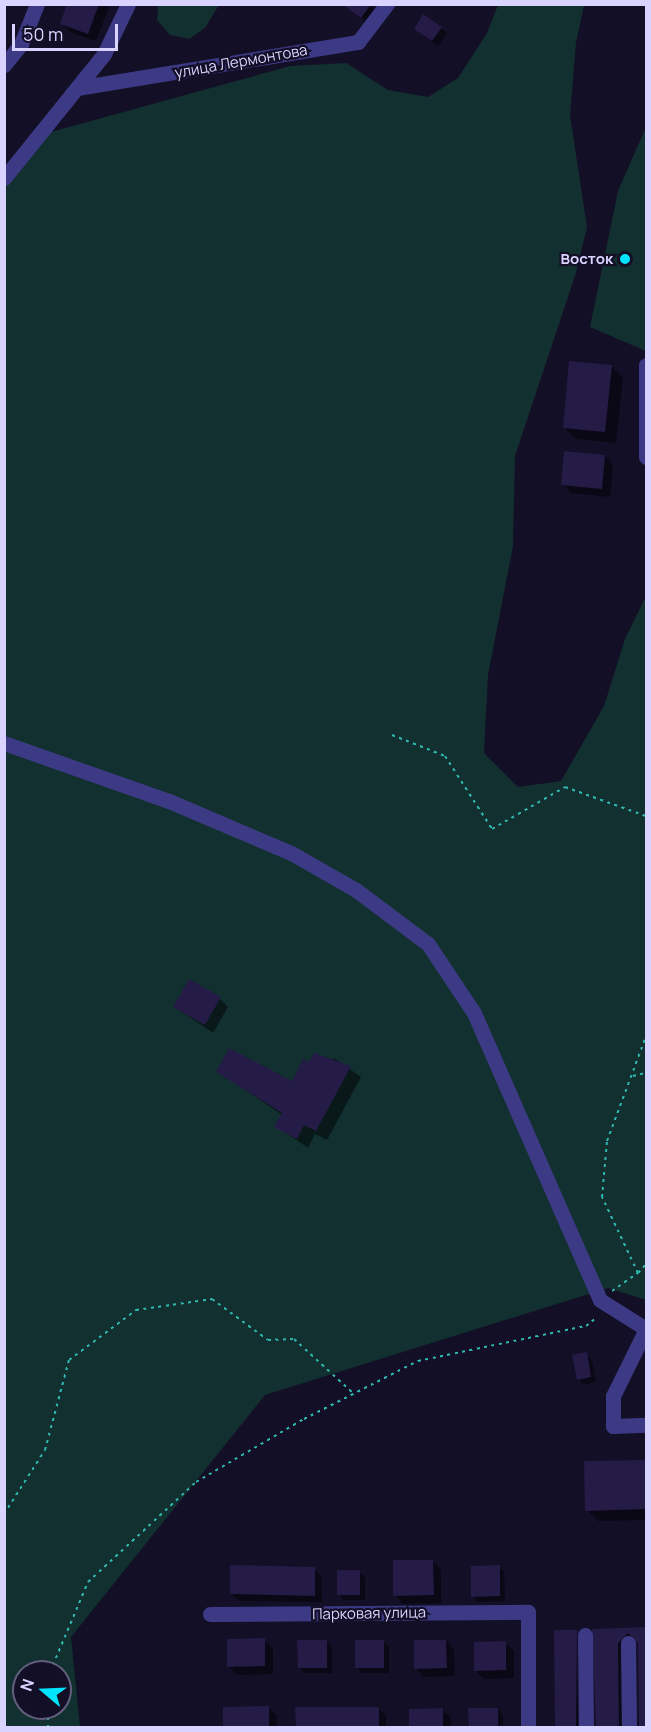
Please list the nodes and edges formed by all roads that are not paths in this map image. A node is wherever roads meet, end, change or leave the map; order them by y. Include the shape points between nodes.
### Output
1 (37, 4) edge
2 (128, 4) edge
3 (387, 4) edge
4 (4, 65) edge
5 (76, 88) junction
6 (4, 178) edge
7 (646, 366) edge
8 (646, 457) edge
9 (4, 743) edge
10 (646, 1329) edge
11 (646, 1425) edge
12 (210, 1614) dead end
13 (585, 1635) dead end
14 (628, 1643) dead end
15 (528, 1728) edge
16 (586, 1728) edge
17 (628, 1728) edge

1 - 4 street via 21,44
2 - 5 street via 104,54
3 - 5 street, улица Лермонтова via 358,42
5 - 6 street
7 - 8 street
9 - 10 street via 169,801 293,854 356,890 428,945 474,1013 604,1303
10 - 11 street via 613,1396 613,1426
12 - 15 street, Парковая улица via 528,1611
13 - 16 street
14 - 17 street

